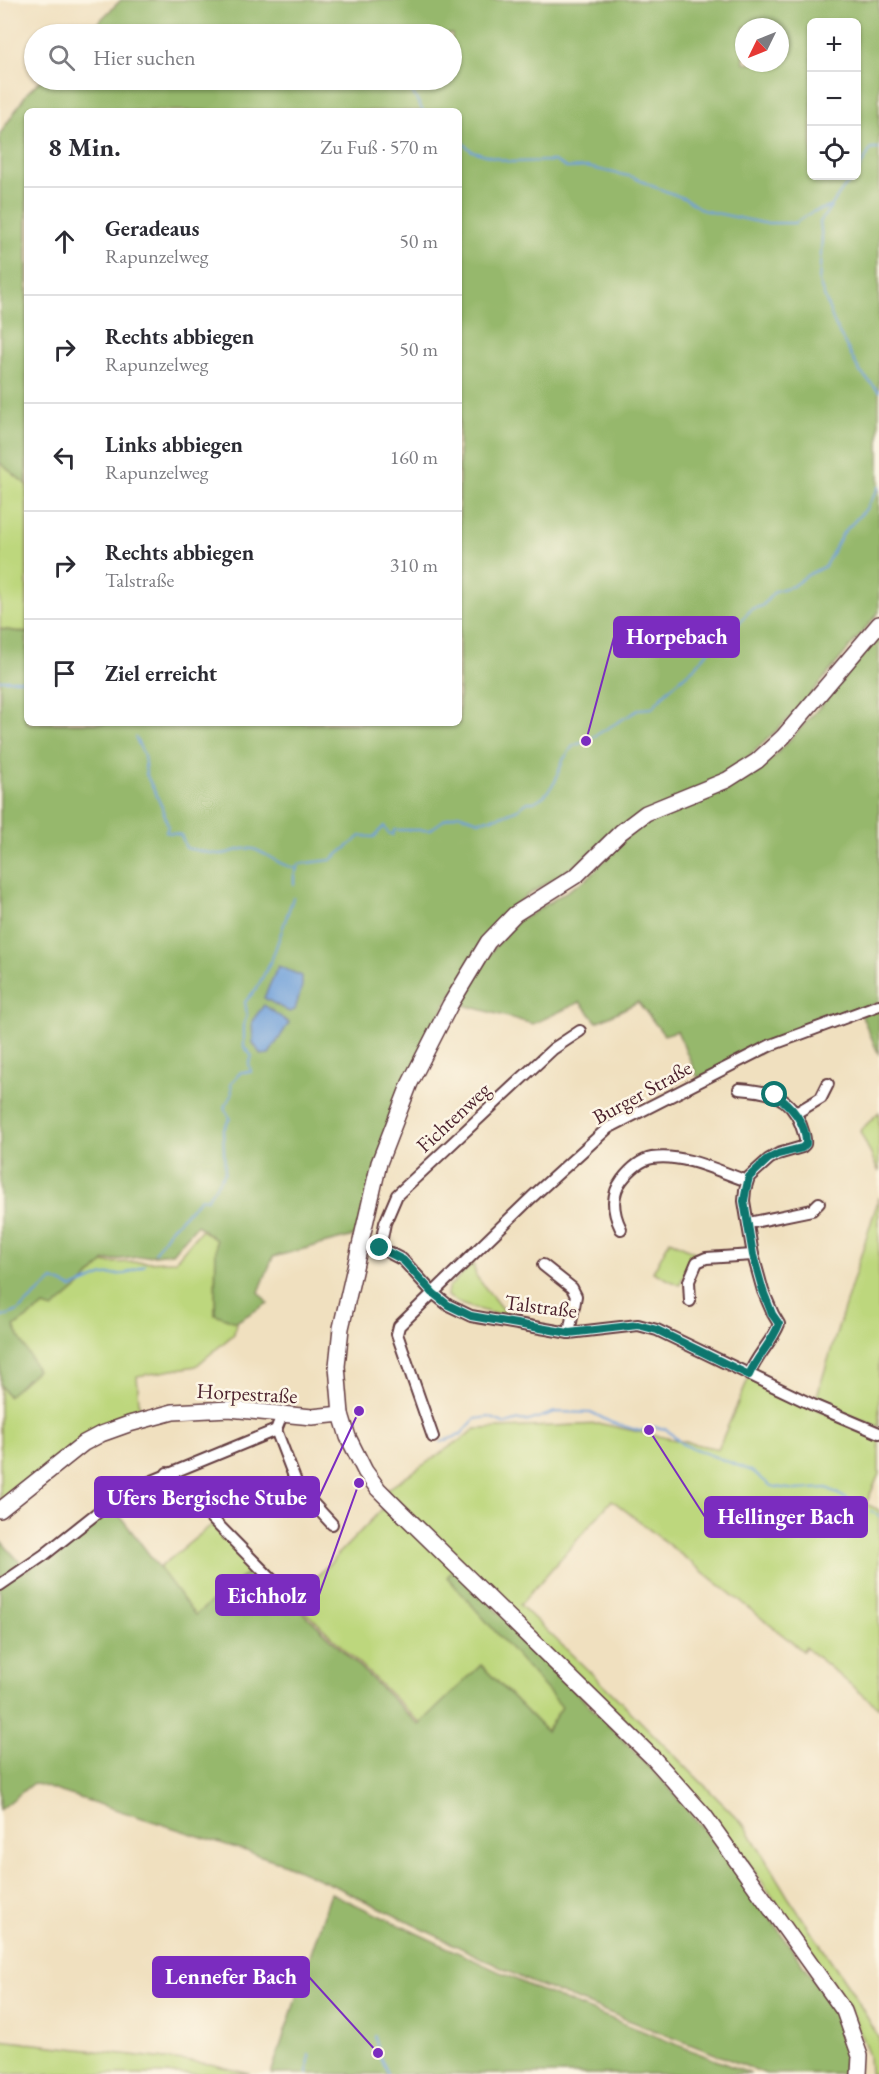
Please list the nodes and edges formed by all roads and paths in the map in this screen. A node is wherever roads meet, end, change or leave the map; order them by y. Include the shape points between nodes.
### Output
1 (879, 624) edge
2 (879, 1005) edge
3 (580, 1031) dead end
4 (828, 1084) dead end
5 (739, 1089) dead end
6 (796, 1113) junction
7 (747, 1181) junction
8 (819, 1203) dead end
9 (749, 1223) junction
10 (621, 1229) dead end
11 (359, 1243) junction
12 (380, 1248) junction
13 (753, 1255) junction
14 (543, 1265) dead end
15 (433, 1293) junction
16 (690, 1301) dead end
17 (569, 1333) junction
18 (749, 1375) junction
19 (340, 1413) junction
20 (282, 1415) junction
21 (276, 1430) junction
22 (879, 1433) edge
23 (433, 1437) dead end
24 (167, 1473) junction
25 (0, 1510) edge
26 (332, 1524) dead end
27 (0, 1585) edge
28 (290, 1598) dead end
29 (859, 2074) edge

1 - 11 street via 783,737 757,761 727,780 646,813 577,875 531,902 488,942 410,1083 379,1163
2 - 15 street, Burger Straße via 771,1045 608,1128
3 - 12 street, Fichtenweg via 553,1049 397,1195
4 - 6 street via 821,1098
5 - 6 street via 775,1095
6 - 7 street via 806,1144 768,1159
7 - 9 street via 744,1201
7 - 10 street via 687,1161 651,1158 629,1173 615,1193
8 - 9 street via 812,1210
9 - 13 street
11 - 12 street, Talstraße
11 - 19 street via 341,1328 337,1366
12 - 15 street, Talstraße via 403,1260
13 - 16 street via 697,1262 689,1281
13 - 18 street via 763,1291 779,1324
14 - 17 street via 572,1288 576,1296
15 - 17 street, Talstraße via 471,1316
15 - 23 street via 399,1326 397,1334
17 - 18 street, Talstraße via 638,1325 657,1330
18 - 22 street, Talstraße
19 - 20 street, Horpestraße via 312,1417
19 - 29 street via 357,1458 378,1489 654,1759 704,1815 844,2011 860,2056
20 - 21 street
20 - 25 street, Horpestraße via 229,1409 173,1412 129,1424 84,1443
21 - 24 street
21 - 26 street via 298,1487
24 - 27 street via 128,1491
24 - 28 street

